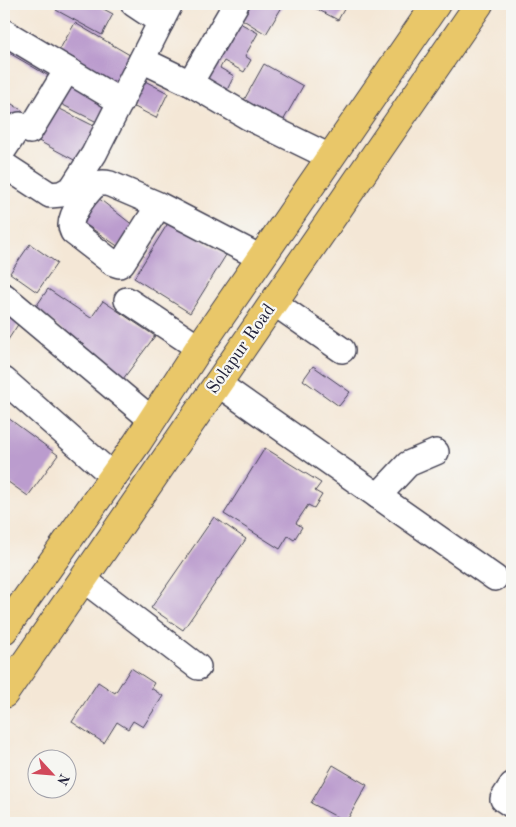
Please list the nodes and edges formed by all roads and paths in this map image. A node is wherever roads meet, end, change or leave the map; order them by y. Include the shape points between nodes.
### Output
1 (134, 4) edge
2 (236, 4) edge
3 (436, 4) edge
4 (479, 4) edge
5 (165, 13) edge
6 (4, 32) edge
7 (142, 60) junction
8 (68, 70) junction
9 (190, 83) junction
10 (121, 102) junction
11 (4, 149) edge
12 (330, 157) junction
13 (4, 165) edge
14 (159, 206) dead end
15 (261, 258) junction
16 (4, 296) edge
17 (127, 300) dead end
18 (273, 302) junction
19 (199, 348) junction
20 (342, 350) dead end
21 (4, 380) edge
22 (218, 383) junction
23 (152, 420) junction
24 (436, 452) dead end
25 (113, 476) junction
26 (378, 496) junction
27 (495, 578) dead end
28 (83, 579) junction
29 (6, 623) edge
30 (198, 667) dead end
31 (4, 694) edge
32 (512, 785) edge
33 (512, 805) edge

1 - 5 street
2 - 9 street
3 - 12 highway, Solapur Road
4 - 18 highway, Solapur Road
5 - 7 street
6 - 8 street
7 - 9 street
7 - 10 street
8 - 10 street
8 - 11 street via 30,131 20,125
9 - 12 street via 248,117
10 - 13 street via 72,188 61,194 50,194
12 - 15 highway, Solapur Road
14 - 15 street
15 - 19 highway, Solapur Road
16 - 23 street
17 - 19 street
18 - 20 street
18 - 22 highway, Solapur Road
19 - 23 highway, Solapur Road
21 - 25 street
22 - 26 street
22 - 28 highway, Solapur Road
23 - 25 highway, Solapur Road
24 - 26 street via 408,464
25 - 29 highway, Solapur Road
26 - 27 street
28 - 30 street
28 - 31 highway, Solapur Road
32 - 33 street via 503,799

